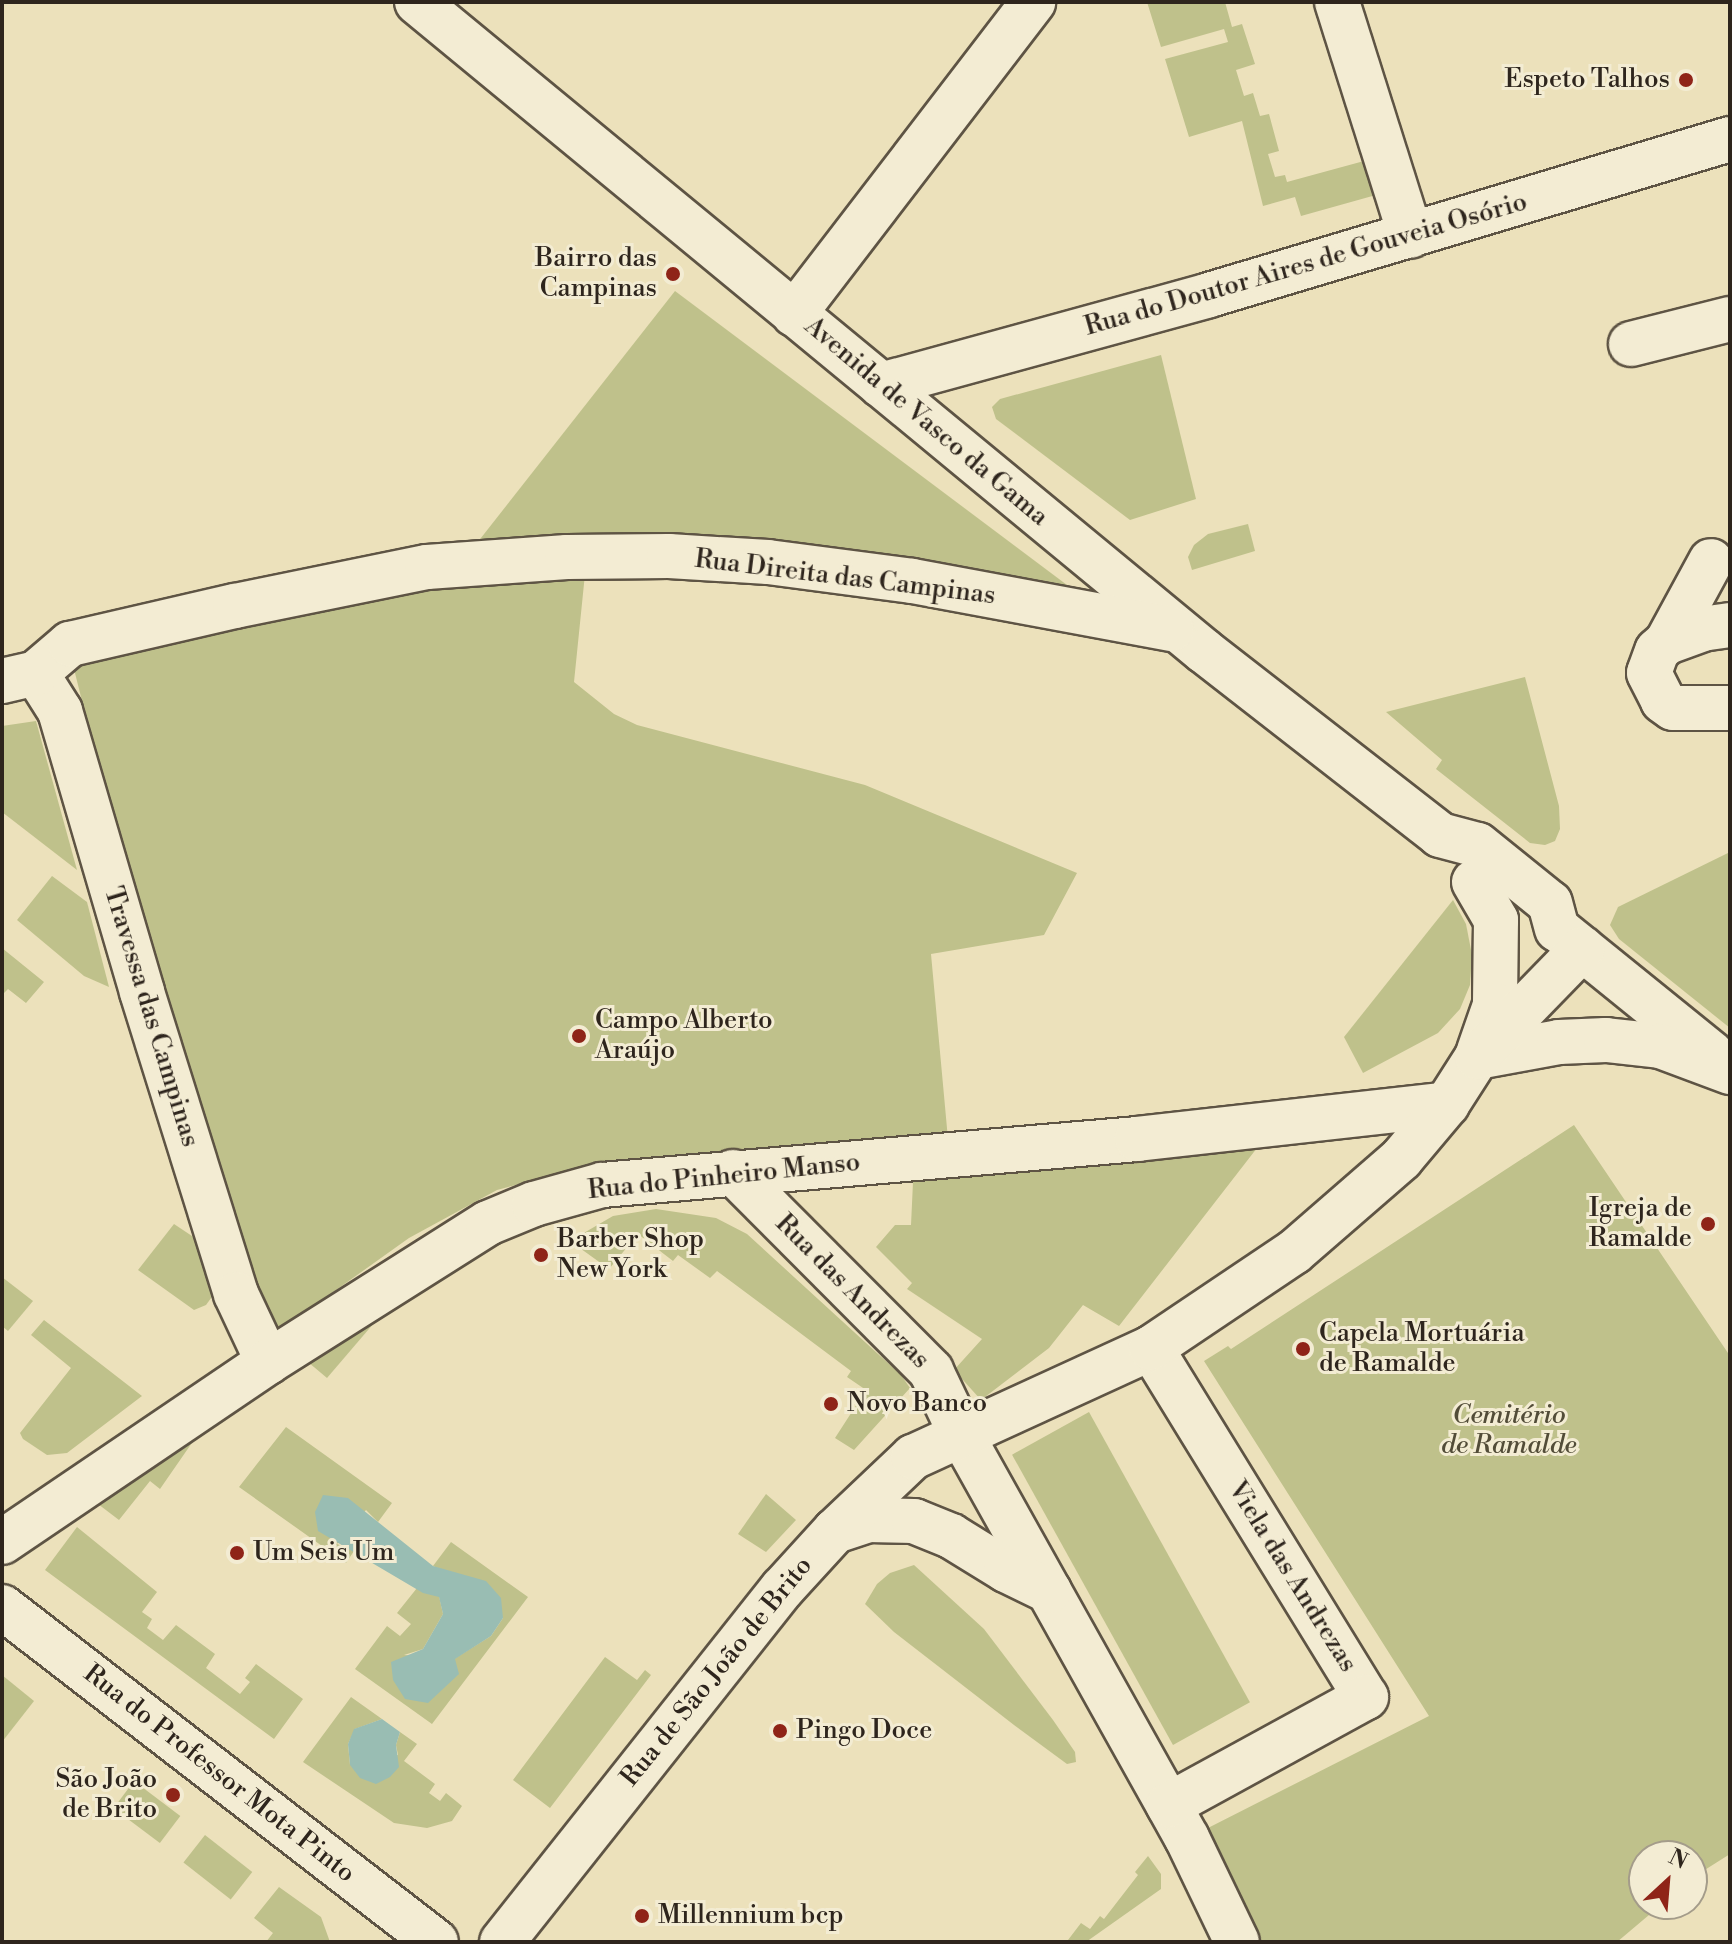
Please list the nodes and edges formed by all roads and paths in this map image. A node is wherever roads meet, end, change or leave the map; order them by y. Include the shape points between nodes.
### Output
1 (417, 2) edge
2 (1033, 2) edge
3 (1337, 2) edge
4 (1730, 139) edge
5 (1411, 236) junction
6 (794, 314) junction
7 (1730, 319) edge
8 (1631, 344) dead end
9 (881, 385) junction
10 (1711, 561) dead end
11 (1730, 625) edge
12 (1178, 630) junction
13 (1667, 642) junction
14 (19, 677) edge
15 (1730, 708) edge
16 (1440, 835) junction
17 (1474, 882) junction
18 (1570, 939) junction
19 (1477, 1057) junction
20 (1730, 1070) edge
21 (1447, 1104) junction
22 (733, 1172) junction
23 (1151, 1348) junction
24 (268, 1362) junction
25 (960, 1432) junction
26 (835, 1531) junction
27 (2, 1542) edge
28 (1049, 1591) junction
29 (2, 1607) edge
30 (1169, 1805) junction
31 (436, 1942) edge
32 (502, 1942) edge
33 (1237, 1942) edge

1 - 6 street, Avenida de Vasco da Gama
2 - 6 street
3 - 5 street
4 - 5 street, Rua do Doutor Aires de Gouveia Osório
5 - 9 street, Rua do Doutor Aires de Gouveia Osório
6 - 9 street, Avenida de Vasco da Gama
7 - 8 street
9 - 12 street, Avenida de Vasco da Gama
10 - 13 street
11 - 13 street
12 - 14 street, Rua Direita das Campinas via 912,581 768,562 567,557 427,567 235,606 70,644
12 - 16 street, Avenida de Vasco da Gama
13 - 15 street via 1657,651 1649,673 1663,701 1686,711
14 - 24 street, Travessa das Campinas via 60,711 236,1294
16 - 17 street, Avenida de Vasco da Gama via 1459,870
16 - 18 street, Avenida de Vasco da Gama via 1478,845 1550,903
17 - 18 street, Avenida de Vasco da Gama via 1531,927
17 - 19 street via 1496,920 1495,1005
18 - 19 street
18 - 20 street
19 - 20 street via 1559,1042 1606,1040 1660,1046
19 - 21 street
21 - 22 street, Rua do Pinheiro Manso via 1105,1142
21 - 23 street via 1401,1159 1294,1252
22 - 24 street, Rua do Pinheiro Manso via 602,1185 534,1204 488,1223
22 - 25 street, Rua das Andrezas via 931,1371
23 - 25 street
23 - 30 street, Viela das Andrezas via 1366,1697
24 - 27 street, Rua do Pinheiro Manso
25 - 26 street, Rua de São João de Brito via 913,1457
25 - 28 street, Rua das Andrezas
26 - 28 street via 868,1520 914,1521
26 - 32 street, Rua de São João de Brito via 782,1589
28 - 30 street, Rua das Andrezas
29 - 31 street, Rua do Professor Mota Pinto
30 - 33 street, Rua das Andrezas

